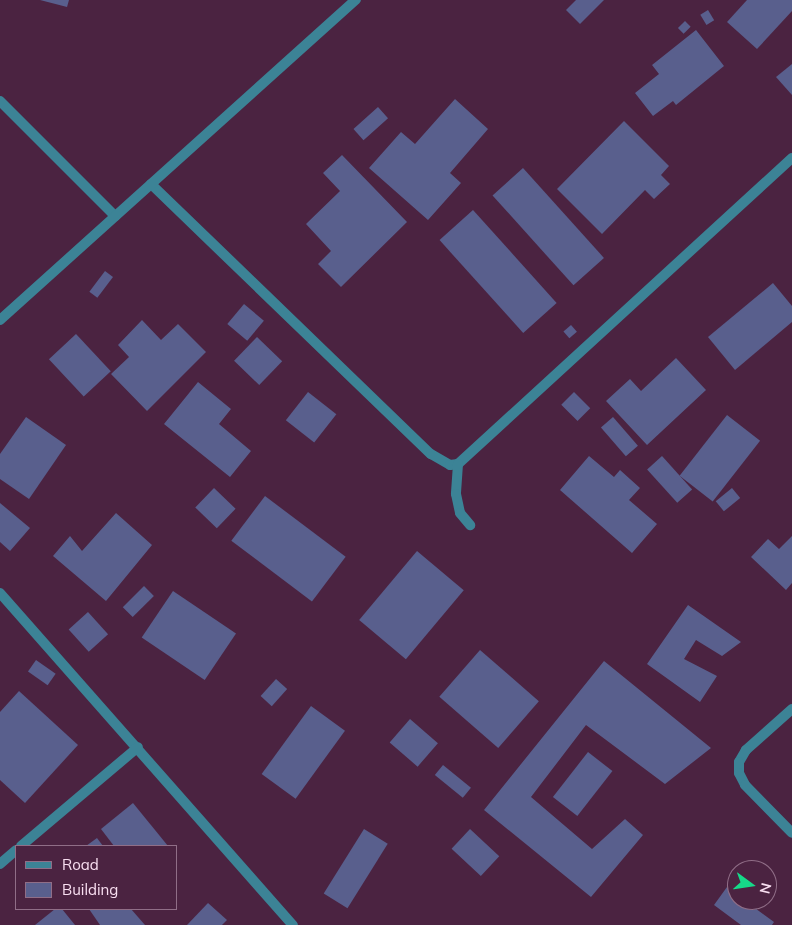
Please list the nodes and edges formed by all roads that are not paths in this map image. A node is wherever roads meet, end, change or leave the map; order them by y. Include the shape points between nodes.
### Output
1 (356, 0) edge
2 (0, 101) edge
3 (792, 158) edge
4 (150, 184) junction
5 (115, 216) junction
6 (0, 320) edge
7 (458, 464) junction
8 (470, 525) dead end
9 (0, 593) edge
10 (792, 709) edge
11 (138, 747) junction
12 (792, 833) edge
13 (22, 845) edge
14 (15, 851) edge
15 (0, 864) edge
16 (293, 925) edge

1 - 4 street
2 - 5 street
3 - 7 street
4 - 5 street
4 - 7 street via 431,454 441,462
5 - 6 street
7 - 8 street via 456,494 460,513
9 - 11 street
10 - 12 street via 746,750 739,762 739,773 745,785
11 - 13 street
11 - 16 street
14 - 15 street

